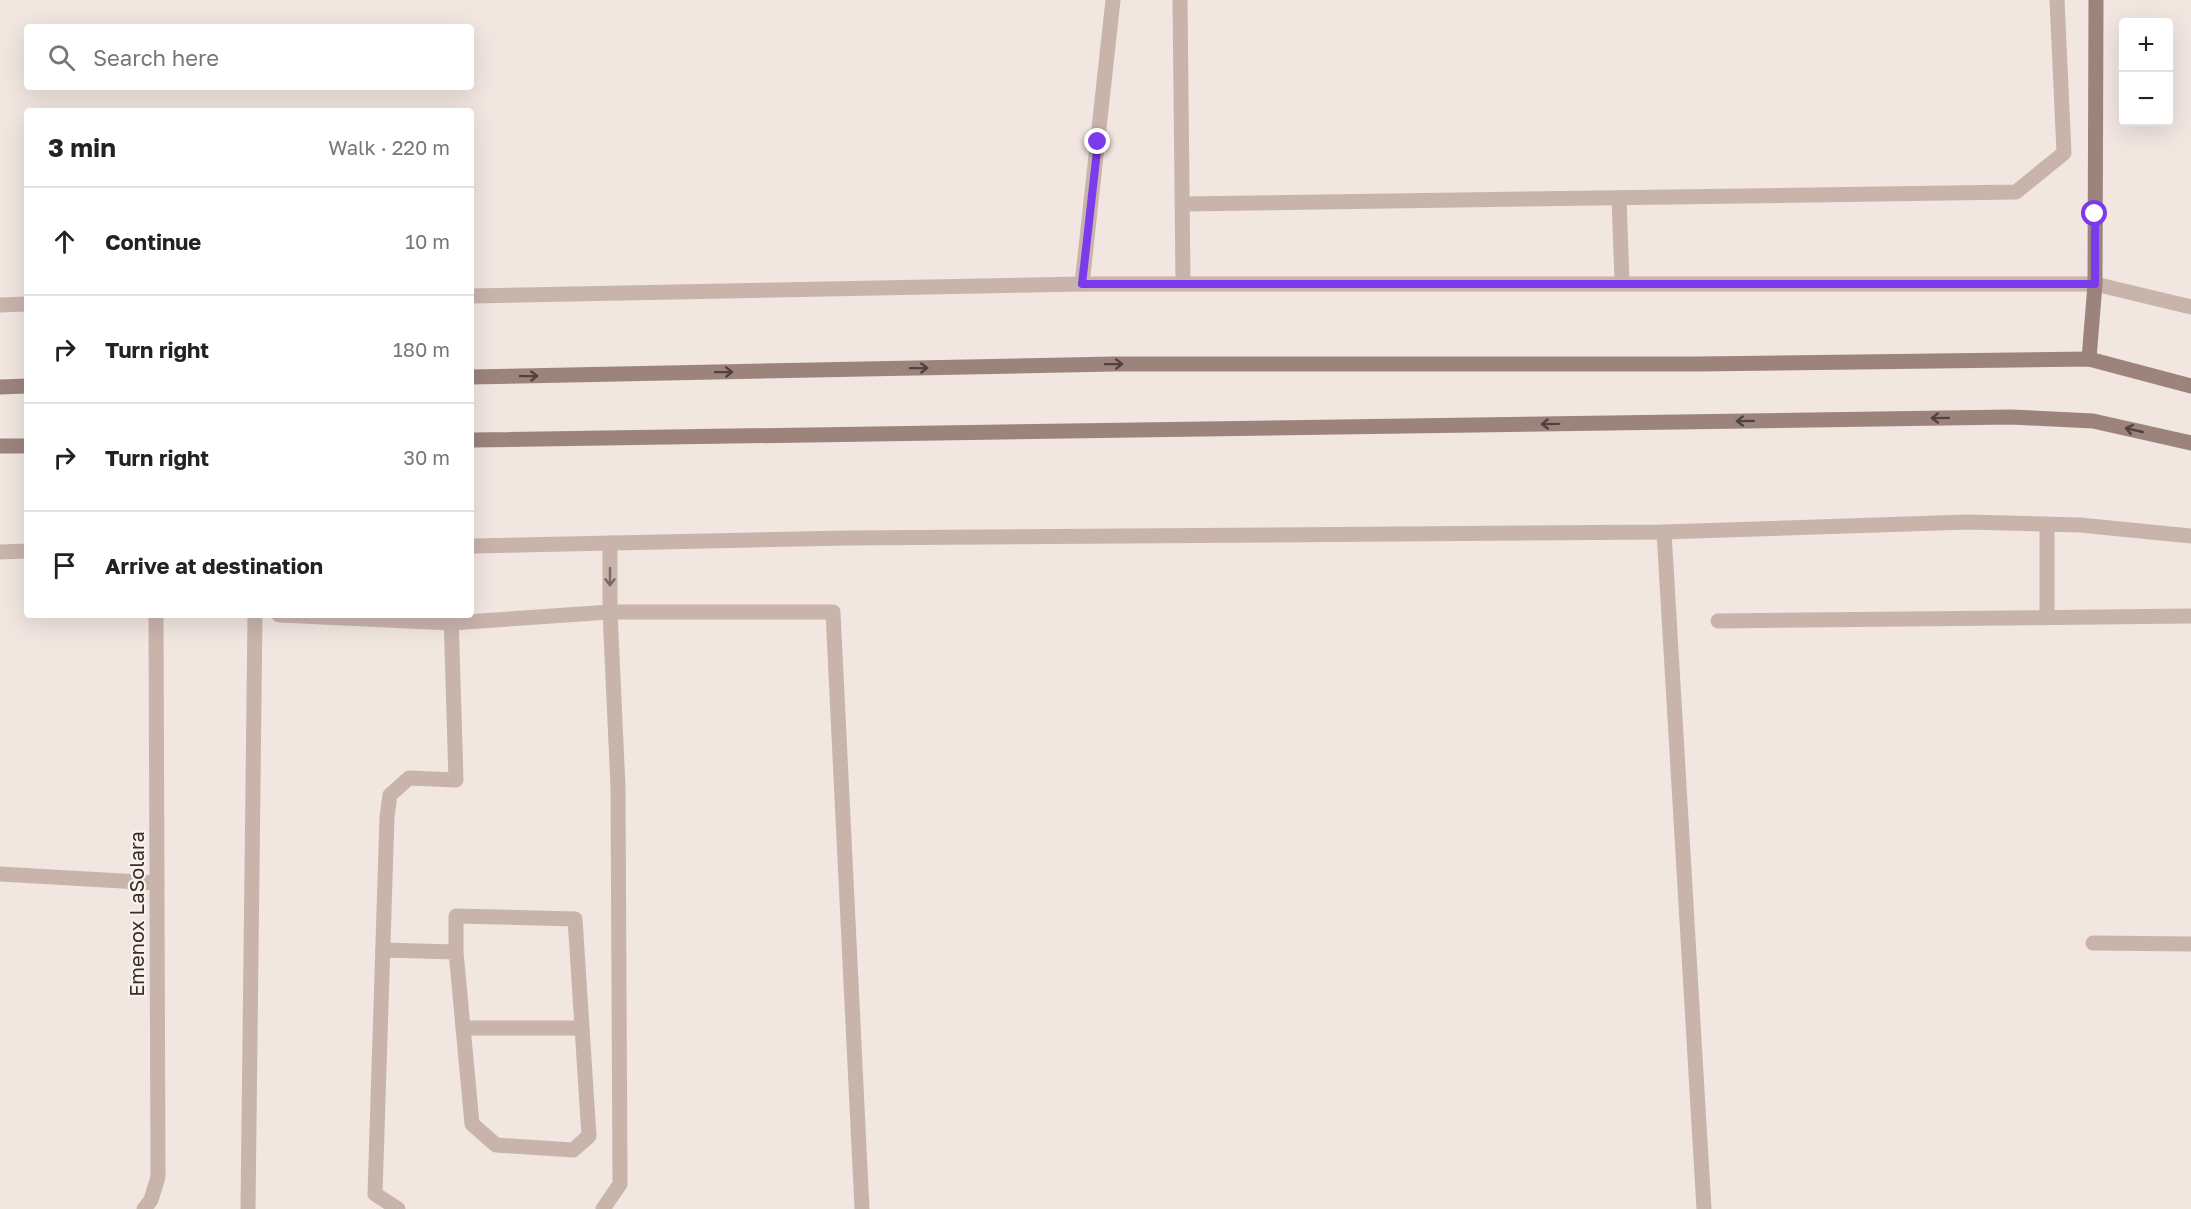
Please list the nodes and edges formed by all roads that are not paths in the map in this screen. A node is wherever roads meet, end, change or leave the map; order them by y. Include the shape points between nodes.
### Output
1 (1113, 0) edge
2 (1179, 0) edge
3 (2058, 0) edge
4 (2096, 0) edge
5 (1619, 198) junction
6 (1183, 204) junction
7 (1622, 282) junction
8 (1082, 284) junction
9 (1183, 284) junction
10 (2095, 284) junction
11 (474, 296) edge
12 (24, 304) edge
13 (0, 305) edge
14 (2191, 307) edge
15 (2089, 359) junction
16 (474, 377) edge
17 (24, 386) edge
18 (2191, 386) edge
19 (0, 387) edge
20 (474, 440) edge
21 (2191, 443) edge
22 (0, 446) edge
23 (24, 446) edge
24 (2047, 524) junction
25 (1664, 532) junction
26 (2191, 536) edge
27 (610, 543) junction
28 (474, 546) edge
29 (24, 551) edge
30 (0, 552) edge
31 (610, 612) junction
32 (2191, 616) edge
33 (2047, 617) junction
34 (156, 618) edge
35 (255, 618) edge
36 (408, 618) edge
37 (474, 618) edge
38 (474, 618) edge
39 (451, 619) edge
40 (1718, 621) dead end
41 (0, 874) edge
42 (157, 883) junction
43 (2093, 943) dead end
44 (2191, 944) edge
45 (383, 950) junction
46 (456, 952) junction
47 (463, 1028) junction
48 (582, 1028) junction
49 (144, 1209) edge
50 (248, 1209) edge
51 (398, 1209) edge
52 (603, 1209) edge
53 (862, 1209) edge
54 (1704, 1209) edge

1 - 8 street
2 - 6 street
3 - 5 street via 2064,153 2016,192
4 - 10 street
5 - 6 street
5 - 7 street
6 - 9 street
7 - 9 street
7 - 10 street
8 - 9 street
8 - 11 street
10 - 14 street
10 - 15 street
12 - 13 street
16 -> 15 street via 1114,364
15 - 18 street
17 - 19 street
21 -> 20 street via 2093,421 2012,417
22 - 23 street
24 - 25 street via 1968,522
24 - 26 street
24 - 33 street
25 - 27 street
25 - 54 street
27 - 28 street
27 -> 31 street
29 - 30 street
31 - 38 street
31 - 52 street via 618,787 620,1184
31 - 53 street via 833,612
32 - 33 street
33 - 40 street
34 - 42 street, Emenox LaSolara
35 - 50 street
36 - 39 street
37 - 39 street
39 - 45 street via 456,780 409,778 390,795
41 - 42 street
42 - 49 street, Emenox LaSolara via 158,1177
43 - 44 street
45 - 46 street
45 - 51 street via 375,1194
46 - 47 street
46 - 48 street via 456,916 575,919
47 - 48 street
47 - 48 street via 472,1124 496,1145 573,1150 589,1136

